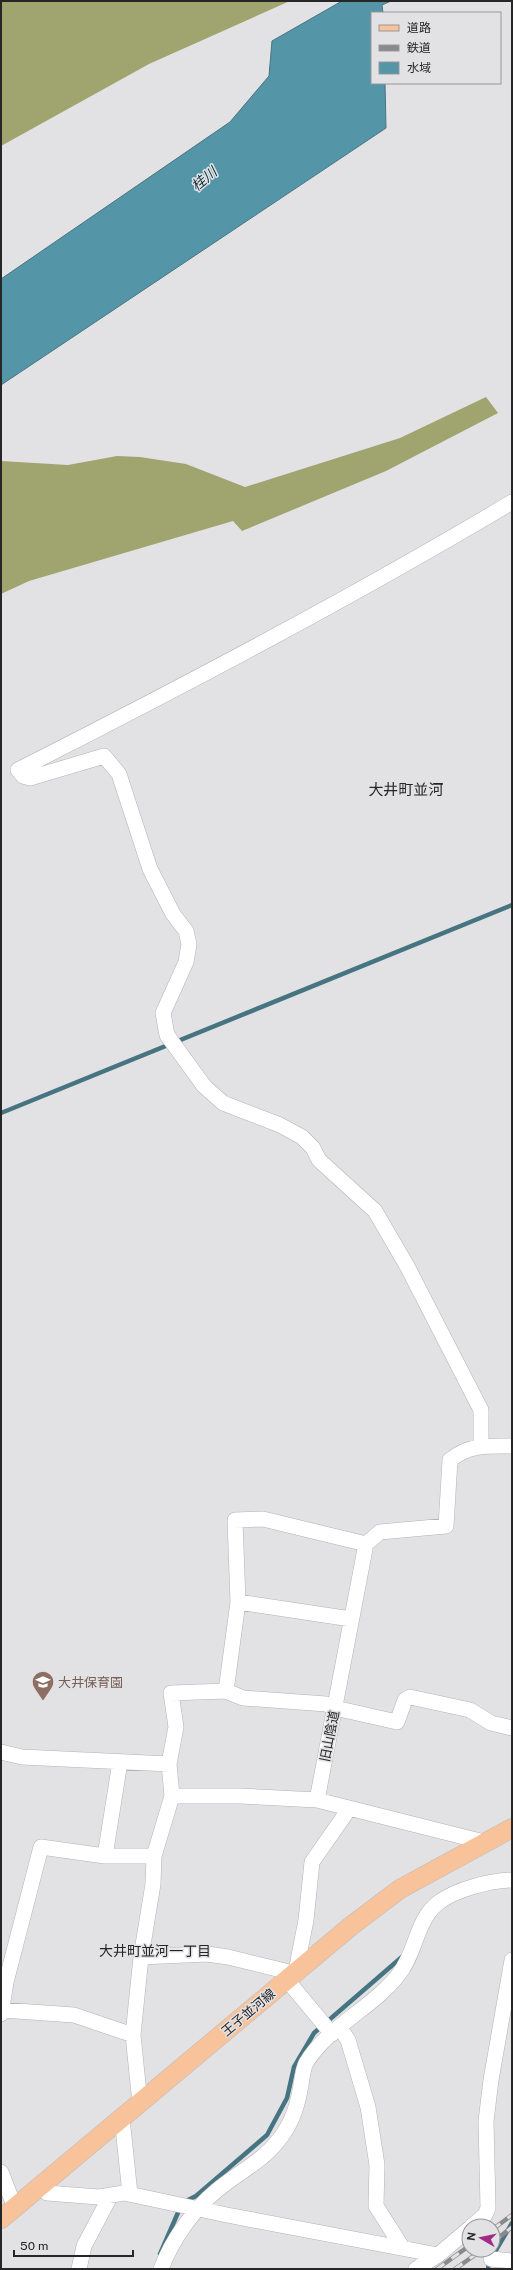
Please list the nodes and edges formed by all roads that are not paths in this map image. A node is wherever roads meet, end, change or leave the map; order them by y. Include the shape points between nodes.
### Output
1 (512, 502) edge
2 (481, 1446) junction
3 (512, 1446) edge
4 (366, 1544) junction
5 (238, 1602) junction
6 (351, 1619) junction
7 (226, 1691) junction
8 (335, 1708) junction
9 (512, 1728) edge
10 (1, 1752) edge
11 (120, 1762) junction
12 (169, 1764) junction
13 (172, 1796) junction
14 (318, 1800) junction
15 (349, 1809) junction
16 (512, 1828) edge
17 (484, 1842) junction
18 (105, 1856) junction
19 (154, 1856) junction
20 (512, 1880) edge
21 (141, 1957) junction
22 (512, 1960) edge
23 (291, 1976) junction
24 (4, 1981) edge
25 (1, 2012) edge
26 (336, 2031) junction
27 (133, 2035) junction
28 (140, 2103) junction
29 (122, 2118) junction
30 (1, 2174) edge
31 (41, 2187) junction
32 (130, 2194) junction
33 (111, 2195) junction
34 (199, 2209) junction
35 (8, 2213) edge
36 (486, 2218) edge
37 (461, 2236) edge
38 (402, 2247) junction
39 (438, 2255) junction
40 (490, 2259) edge
41 (512, 2261) edge
42 (79, 2269) edge
43 (161, 2269) edge
44 (416, 2269) edge

1 - 2 street via 447,541 182,687 18,770 23,776 30,778 104,756 119,774 150,869 173,914 186,931 189,944 186,962 163,1013 167,1035 204,1086 218,1099 302,1137 313,1148 319,1160 375,1211 407,1266 481,1410
2 - 3 street
2 - 4 street via 460,1452 450,1460 446,1526 380,1532
4 - 5 street via 263,1519 235,1520
4 - 6 street, 旧山陰道
5 - 6 street
5 - 7 street
6 - 8 street, 旧山陰道
7 - 8 street via 243,1698 326,1704
7 - 12 street via 171,1693 176,1727
8 - 9 street via 398,1722 405,1700 410,1697 470,1710 491,1723
8 - 14 street, 旧山陰道
10 - 11 street via 22,1757
11 - 12 street
11 - 18 street
12 - 13 street
13 - 14 street
13 - 19 street
14 - 15 street
15 - 17 street
15 - 23 street via 312,1862 306,1920
16 - 17 main road, 王子並河線
17 - 23 main road, 王子並河線 via 400,1889
18 - 19 street
18 - 24 street via 41,1847
19 - 21 street via 153,1884
20 - 26 street via 461,1891 438,1903 425,1916 400,1974 370,2004
21 - 23 street via 207,1954 285,1971
21 - 27 street
22 - 36 street via 490,2080 486,2121
23 - 26 street
23 - 28 main road, 王子並河線
24 - 25 street
25 - 27 street via 74,2015
26 - 34 street via 316,2047 305,2066 292,2120 278,2141 264,2155 215,2192
26 - 38 street via 348,2040 368,2107 377,2165 376,2206
27 - 28 street
28 - 29 main road, 王子並河線
29 - 31 main road, 王子並河線
29 - 32 street
30 - 35 street
31 - 33 street via 47,2193
31 - 35 main road, 王子並河線
32 - 33 street
32 - 34 street
33 - 42 street via 84,2246
34 - 38 street
34 - 43 street via 183,2228 166,2255
37 - 39 street
38 - 39 street
39 - 44 street
40 - 41 street

